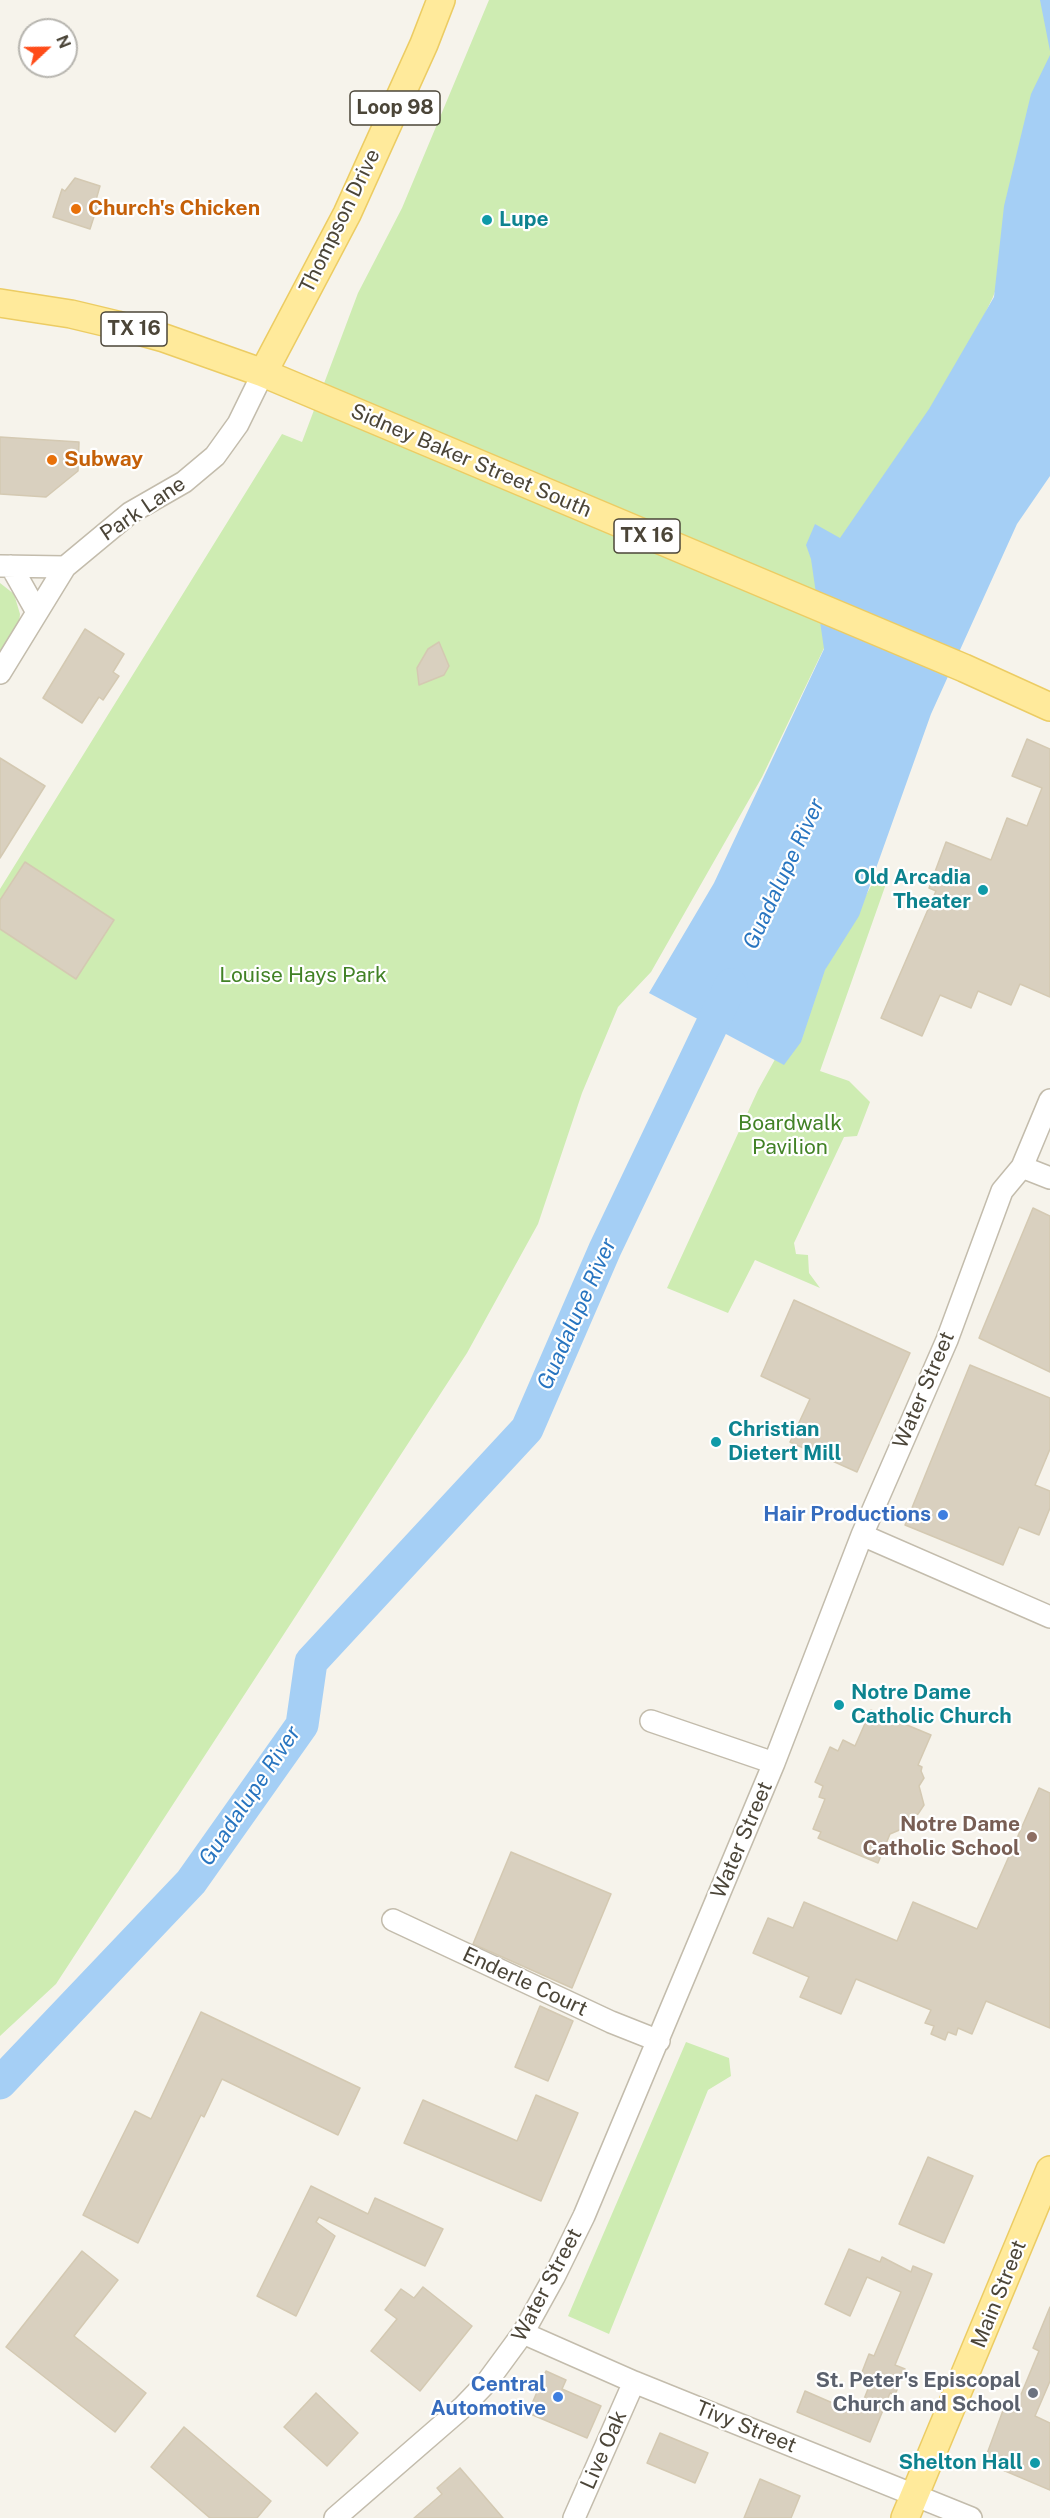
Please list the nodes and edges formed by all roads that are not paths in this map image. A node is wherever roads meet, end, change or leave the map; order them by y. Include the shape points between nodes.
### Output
1 (441, 0) edge
2 (0, 303) edge
3 (263, 373) junction
4 (6, 566) edge
5 (65, 567) junction
6 (37, 612) junction
7 (0, 674) edge
8 (1050, 707) edge
9 (1050, 1100) edge
10 (1022, 1167) junction
11 (1050, 1178) edge
12 (862, 1535) junction
13 (1050, 1617) edge
14 (651, 1721) dead end
15 (774, 1764) junction
16 (393, 1920) dead end
17 (659, 2041) junction
18 (1050, 2170) edge
19 (523, 2333) junction
20 (634, 2382) junction
21 (911, 2506) edge
22 (335, 2518) edge
23 (574, 2518) edge
24 (971, 2518) edge

1 - 3 main road, Thompson Drive / Loop 98 via 347,214
2 - 3 main road, Sidney Baker Street South / TX 16 via 117,325
3 - 5 street, Park Lane via 238,424 215,456 184,482 130,513
3 - 8 main road, Sidney Baker Street South / TX 16
4 - 5 street
4 - 6 street
5 - 6 street, Park Lane
6 - 7 street, Park Lane
9 - 10 street, Water Street
10 - 11 street
10 - 12 street, Water Street via 1002,1191 947,1340
12 - 13 street
12 - 15 street, Water Street
14 - 15 street
15 - 17 street, Water Street
16 - 17 street, Enderle Court
17 - 19 street, Water Street via 584,2216
18 - 21 main road, Main Street
19 - 20 street, Tivy Street
19 - 22 street, Water Street via 463,2407
20 - 21 street, Tivy Street
20 - 23 street, Live Oak
21 - 24 street, Tivy Street

